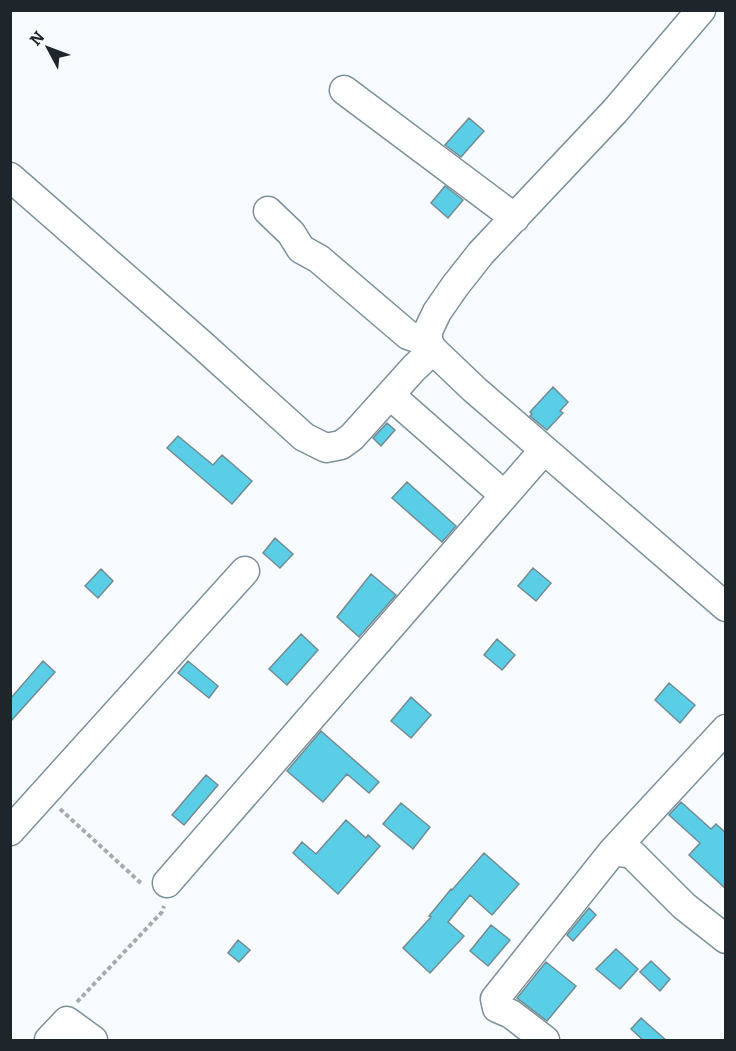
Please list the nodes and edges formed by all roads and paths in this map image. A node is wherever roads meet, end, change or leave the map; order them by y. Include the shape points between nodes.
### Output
1 (701, 10) edge
2 (344, 90) dead end
3 (10, 177) edge
4 (268, 211) dead end
5 (515, 218) junction
6 (430, 346) junction
7 (390, 395) junction
8 (544, 450) junction
9 (504, 495) junction
10 (244, 571) dead end
11 (726, 607) edge
12 (726, 729) edge
13 (43, 795) junction
14 (10, 831) edge
15 (613, 851) junction
16 (158, 886) junction
17 (726, 939) edge
18 (58, 1031) edge
19 (93, 1041) edge
20 (545, 1041) edge

1 - 5 street via 615,111
2 - 5 street
3 - 7 street via 304,437 326,448 340,445
4 - 6 street via 301,249 319,259 408,335
5 - 6 street via 482,253 437,312 428,331
6 - 7 street
6 - 8 street
7 - 9 street
8 - 9 street
8 - 11 street
9 - 16 street
10 - 13 street
12 - 15 street
13 - 14 street
13 - 16 path
15 - 17 street via 632,854 684,906
15 - 20 street via 495,999 496,1008 511,1014
16 - 18 path via 168,890 162,912 73,1005
18 - 19 street

